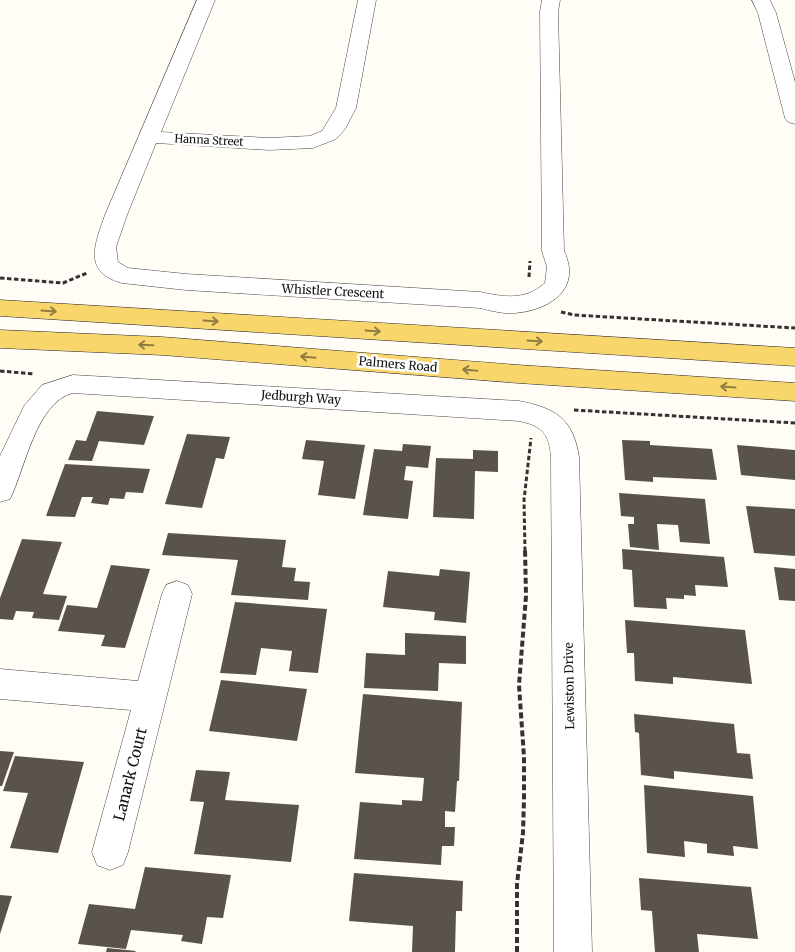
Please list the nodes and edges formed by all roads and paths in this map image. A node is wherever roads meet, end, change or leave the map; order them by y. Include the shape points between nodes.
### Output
1 (206, 0) edge
2 (367, 0) edge
3 (761, 0) edge
4 (548, 4) edge
5 (795, 118) edge
6 (150, 136) junction
7 (116, 216) junction
8 (92, 271) junction
9 (0, 278) edge
10 (186, 282) junction
11 (0, 308) edge
12 (555, 310) dead end
13 (795, 328) edge
14 (0, 339) edge
15 (795, 357) edge
16 (795, 392) edge
17 (545, 419) junction
18 (795, 423) edge
19 (0, 491) edge
20 (177, 594) dead end
21 (0, 684) edge
22 (150, 697) junction
23 (110, 852) dead end
24 (517, 952) edge
25 (573, 952) edge

1 - 6 street, Whistler Crescent
2 - 6 street, Hanna Street via 346,107 348,128 332,144 300,150 269,144
3 - 5 street
4 - 10 street, Whistler Crescent via 553,250 558,263 558,279 543,296 530,303 504,305 480,300
6 - 7 street, Whistler Crescent
7 - 8 street, Whistler Crescent via 89,250
7 - 10 street, Whistler Crescent via 105,247 108,266 122,275
8 - 9 path via 63,283
8 - 10 street, Whistler Crescent via 100,279 126,286
11 -> 15 main road
12 - 13 path via 574,315
16 -> 14 main road, Palmers Road via 162,346
17 - 18 path via 558,411 583,410
17 - 19 street, Jedburgh Way via 519,411 73,384 49,394 35,410
17 - 24 path via 532,424 524,500 526,596 519,685 524,807 517,884
17 - 25 street, Lewiston Drive via 562,438 565,457
20 - 22 street, Lanark Court
21 - 22 street
22 - 23 street, Lanark Court

